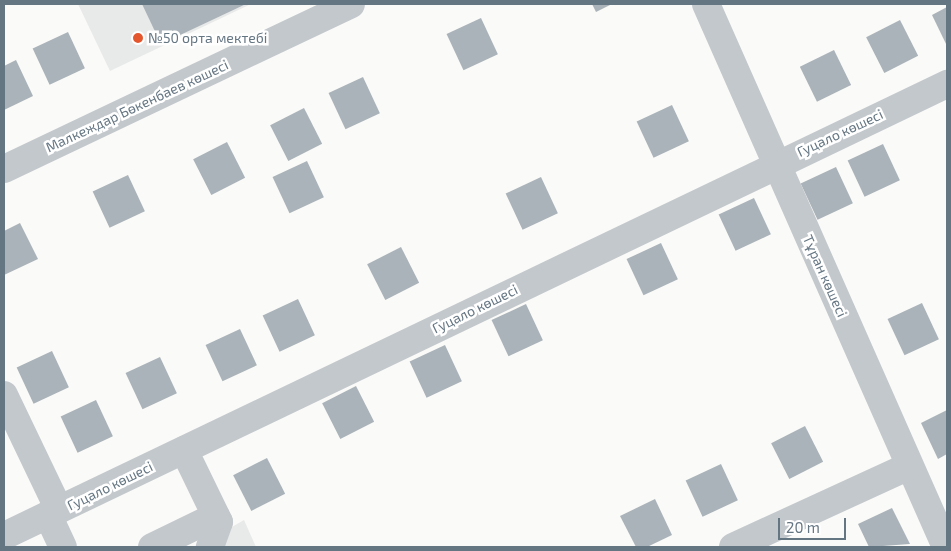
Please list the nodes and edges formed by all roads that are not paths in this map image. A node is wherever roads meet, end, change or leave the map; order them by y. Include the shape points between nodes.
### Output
1 (351, 4) edge
2 (706, 4) edge
3 (947, 84) edge
4 (775, 164) junction
5 (4, 169) edge
6 (4, 395) edge
7 (184, 450) junction
8 (909, 466) junction
9 (54, 513) junction
10 (216, 516) junction
11 (4, 536) edge
12 (63, 547) edge
13 (152, 547) edge
14 (210, 547) edge
15 (733, 547) edge
16 (946, 547) edge

1 - 5 street, Малкеждар Бөкенбаев көшесі
2 - 4 street, Тұран көшесі
3 - 4 street, Гуцало көшесі
4 - 7 street, Гуцало көшесі
4 - 8 street, Тұран көшесі
6 - 9 street
7 - 9 street, Гуцало көшесі
7 - 10 street
8 - 15 street
8 - 16 street, Тұран көшесі
9 - 11 street, Гуцало көшесі
9 - 12 street
10 - 13 street
10 - 14 street via 219,522

